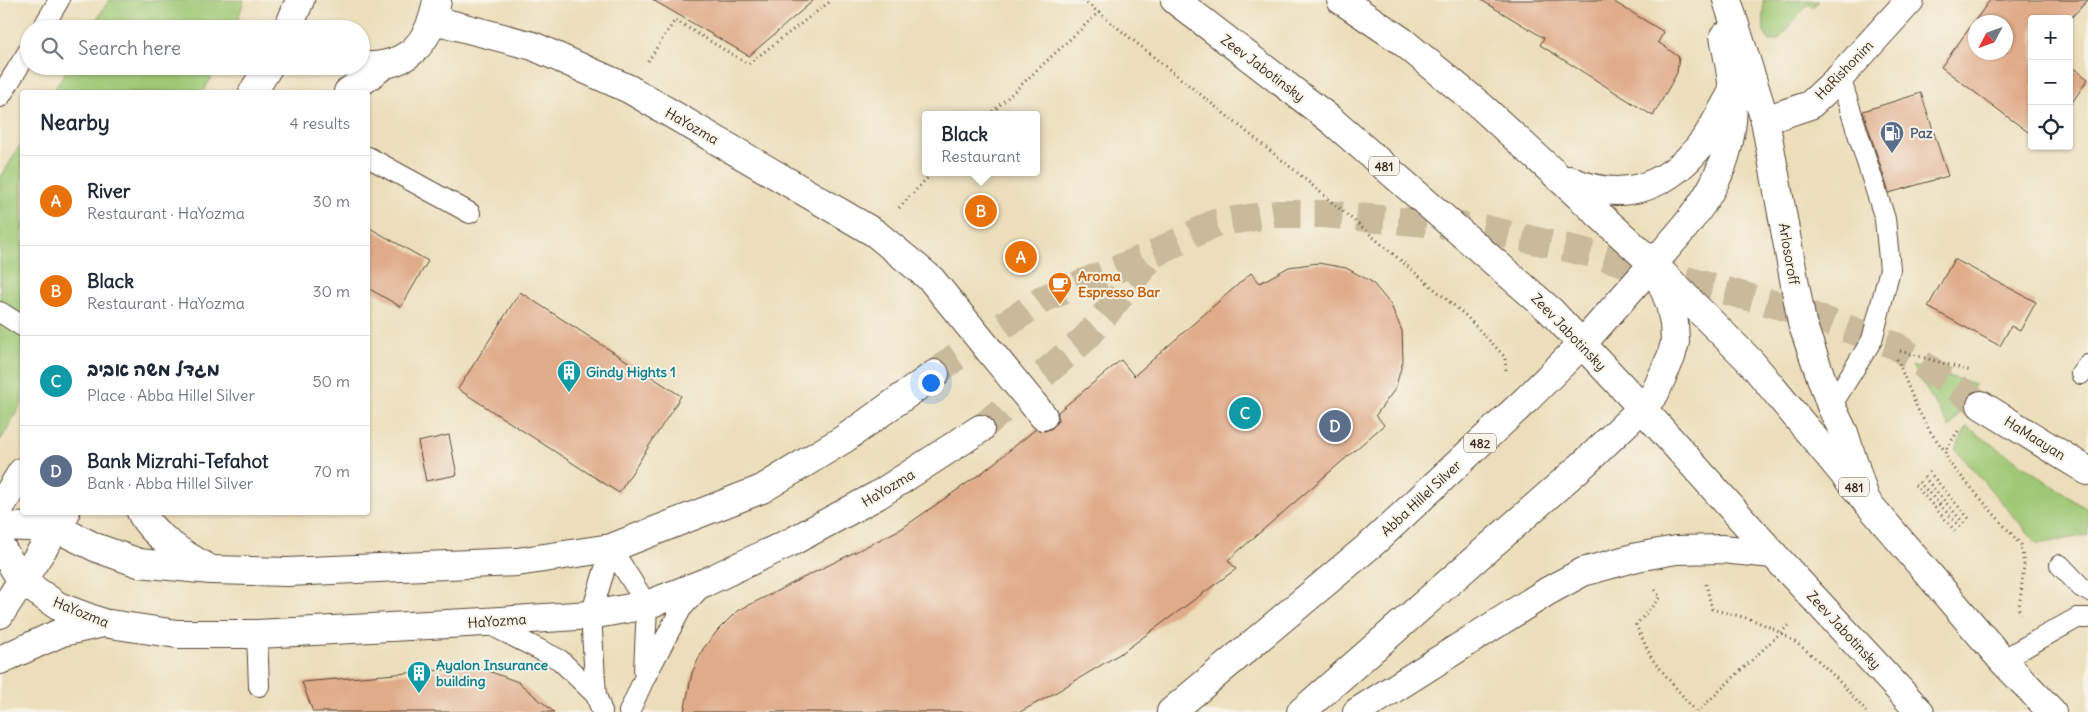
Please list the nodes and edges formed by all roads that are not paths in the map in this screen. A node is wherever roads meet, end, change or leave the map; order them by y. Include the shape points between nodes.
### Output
1 (59, 0) edge
2 (301, 0) edge
3 (1175, 0) edge
4 (1341, 0) edge
5 (1718, 0) edge
6 (1727, 0) edge
7 (1910, 0) edge
8 (435, 10) edge
9 (47, 20) edge
10 (292, 20) edge
11 (305, 20) edge
12 (20, 65) edge
13 (372, 66) edge
14 (263, 75) edge
15 (364, 75) edge
16 (1840, 77) junction
17 (254, 90) edge
18 (350, 90) edge
19 (1733, 91) junction
20 (0, 97) edge
21 (1765, 120) junction
22 (370, 158) edge
23 (1559, 176) junction
24 (470, 213) dead end
25 (1653, 264) junction
26 (0, 312) edge
27 (20, 325) edge
28 (1582, 344) junction
29 (934, 374) tunnel mouth
30 (1981, 405) tunnel mouth
31 (1831, 406) junction
32 (1642, 408) junction
33 (1043, 416) dead end
34 (980, 429) tunnel mouth
35 (2088, 471) edge
36 (20, 475) edge
37 (1867, 502) junction
38 (0, 507) edge
39 (144, 515) edge
40 (61, 520) edge
41 (0, 526) edge
42 (0, 546) edge
43 (611, 548) junction
44 (1773, 554) junction
45 (2060, 565) dead end
46 (211, 570) junction
47 (22, 581) junction
48 (706, 582) junction
49 (2088, 591) edge
50 (647, 605) junction
51 (0, 614) edge
52 (591, 615) junction
53 (2084, 615) edge
54 (485, 622) junction
55 (103, 623) junction
56 (257, 634) junction
57 (0, 660) edge
58 (2002, 660) junction
59 (644, 679) junction
60 (259, 686) dead end
61 (599, 704) edge
62 (629, 712) edge
63 (1171, 712) edge
64 (1301, 712) edge
65 (1357, 712) edge
66 (1920, 712) edge
67 (2052, 712) edge

1 - 9 lane
2 - 10 street
2 - 11 street
3 - 28 street, Zeev Jabotinsky / 481 via 1331,120 1538,299
4 - 23 street, 481 via 1402,41
5 - 19 street
6 - 21 street, Arlosoroff
7 - 16 street, HaRishonim
8 - 13 street via 426,36 414,50 399,60
8 - 33 street, HaYozma via 533,46 629,89 875,233 931,280
12 - 20 lane
14 - 17 street
15 - 18 street
16 - 21 street, HaRishonim via 1810,105
16 - 31 lane via 1885,219 1890,269 1872,340
19 - 23 street via 1706,138 1693,153 1670,174 1645,187 1610,192 1588,189
19 - 25 street via 1732,127 1725,158 1710,192 1692,219
21 - 31 street, Arlosoroff via 1802,323
22 - 24 lane
23 - 25 street, 481
25 - 28 street, Abba Hillel Silver / 482
25 - 32 street via 1670,304 1675,342 1655,393
25 - 37 street, 481 via 1751,362
26 - 27 lane
28 - 32 street, Zeev Jabotinsky / 481
28 - 63 street, Abba Hillel Silver / 482 via 1528,399 1375,541
29 - 43 street via 844,438 762,489
30 - 35 street, HaMaayan
31 - 37 street, Arlosoroff
32 - 44 street, Zeev Jabotinsky / 481
32 - 64 street
34 - 48 street, HaYozma via 878,495 793,541
36 - 38 street
37 - 58 street, 481
39 - 46 street via 166,541
40 - 41 street
40 - 46 street via 97,548 138,563
40 - 47 street
42 - 47 street, HaYozma
43 - 46 street via 517,562 287,572
43 - 50 lane
43 - 52 lane
44 - 65 street via 1722,549 1676,550 1584,572 1548,591
44 - 66 street, Zeev Jabotinsky / 481
45 - 49 lane via 2081,588
47 - 51 street
47 - 55 street, HaYozma via 58,606
48 - 50 street, HaYozma
48 - 59 lane via 681,609
50 - 52 street, HaYozma
50 - 59 lane
52 - 54 street, HaYozma
52 - 61 lane
53 - 58 lane
54 - 56 street, HaYozma
54 - 61 lane via 560,660
55 - 56 street, HaYozma via 177,634
55 - 57 street via 62,632
56 - 60 lane
58 - 67 street, 481
59 - 62 lane

